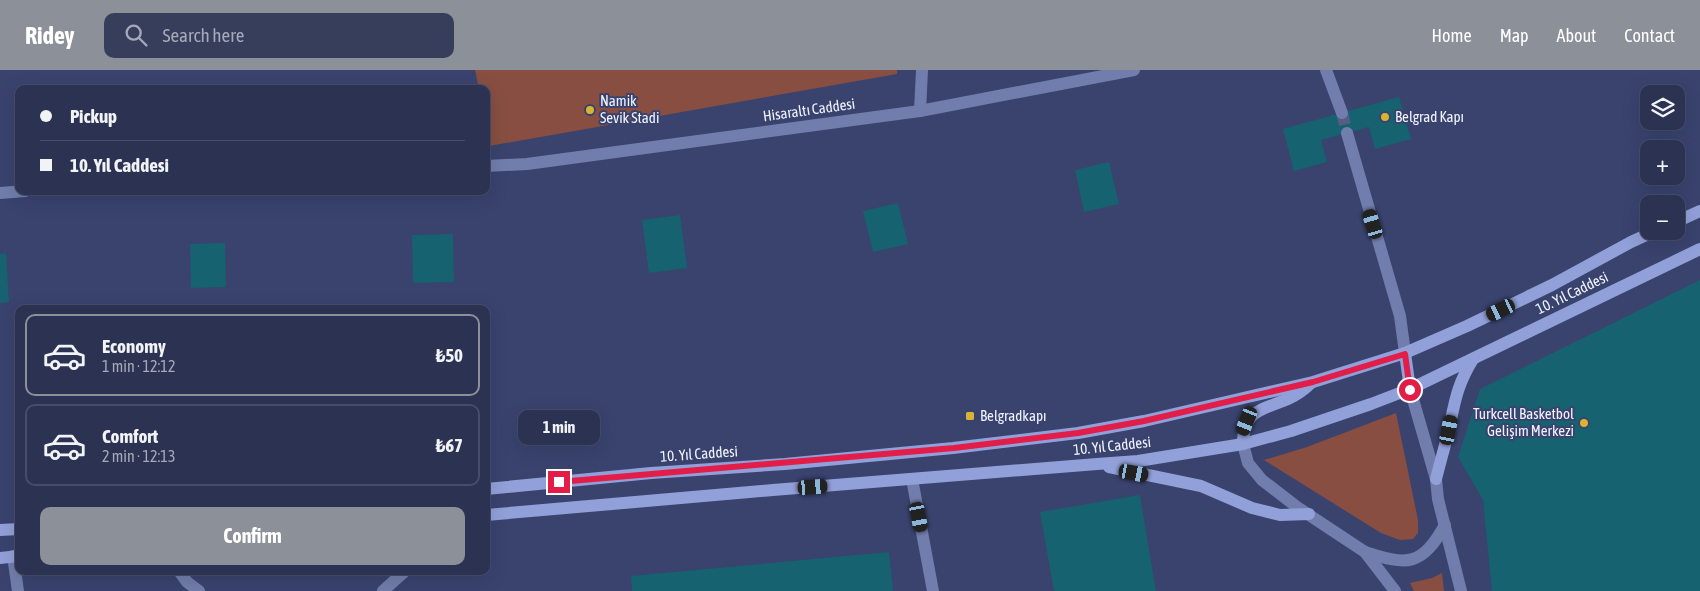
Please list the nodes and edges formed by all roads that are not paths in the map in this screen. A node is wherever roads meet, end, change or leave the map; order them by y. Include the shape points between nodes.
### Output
1 (922, 70) edge
2 (1134, 70) edge
3 (1326, 70) edge
4 (920, 111) junction
5 (1342, 113) tunnel mouth
6 (1347, 133) tunnel mouth
7 (490, 166) edge
8 (15, 191) edge
9 (0, 192) edge
10 (1700, 211) edge
11 (1685, 218) edge
12 (1640, 238) edge
13 (1700, 249) edge
14 (1405, 354) junction
15 (1473, 359) junction
16 (1313, 382) junction
17 (1410, 390) junction
18 (1243, 444) junction
19 (1096, 464) junction
20 (912, 479) junction
21 (1436, 479) junction
22 (490, 489) edge
23 (1308, 514) junction
24 (490, 515) edge
25 (1445, 524) junction
26 (15, 529) edge
27 (0, 530) edge
28 (1365, 552) junction
29 (15, 556) edge
30 (0, 558) edge
31 (17, 575) edge
32 (183, 575) edge
33 (401, 575) edge
34 (18, 591) edge
35 (199, 591) edge
36 (383, 591) edge
37 (933, 591) edge
38 (1395, 591) edge
39 (1461, 591) edge

1 - 4 street
2 - 4 street, Hisaraltı Caddesi
3 - 5 street
4 - 7 street, Hisaraltı Caddesi via 527,164
6 - 14 street via 1400,316
8 - 9 street
10 - 11 main road
12 - 14 main road, 10. Yıl Caddesi via 1552,285
13 - 15 main road, 10. Yıl Caddesi
14 - 16 main road, 10. Yıl Caddesi
14 - 17 main road
15 - 17 main road, 10. Yıl Caddesi
15 - 21 main road via 1462,376 1454,401
16 - 18 main road via 1301,393 1255,412 1243,431
16 - 22 main road, 10. Yıl Caddesi via 1144,421 1070,434 785,464
17 - 18 main road, 10. Yıl Caddesi via 1291,432
17 - 21 street
18 - 19 main road, 10. Yıl Caddesi
18 - 23 street via 1248,463 1262,480
19 - 20 main road, 10. Yıl Caddesi
19 - 23 main road via 1201,486 1252,508 1280,515
20 - 24 main road, 10. Yıl Caddesi
20 - 37 street
21 - 25 street
23 - 28 street
25 - 28 street via 1435,544 1416,559 1402,562
25 - 39 street
26 - 27 main road
28 - 38 street
29 - 30 main road
31 - 34 street
32 - 35 street
33 - 36 street

